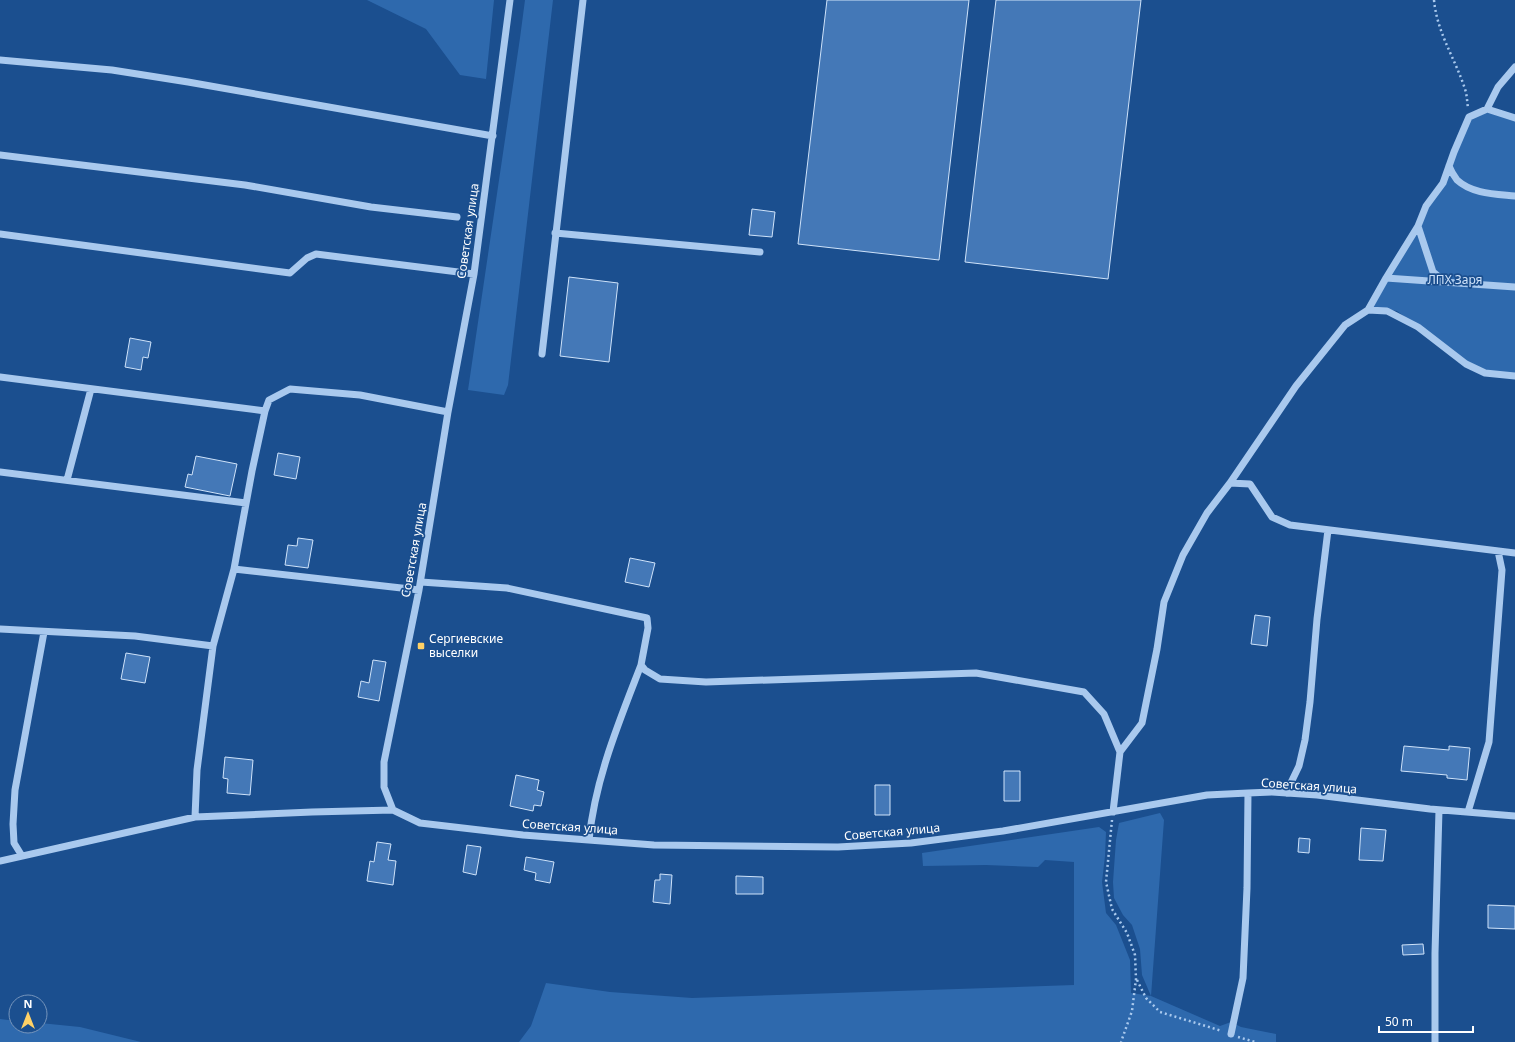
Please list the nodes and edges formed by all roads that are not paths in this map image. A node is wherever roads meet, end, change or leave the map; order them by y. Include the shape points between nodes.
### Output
1 (510, 0) edge
2 (583, 0) edge
3 (0, 60) edge
4 (1515, 67) edge
5 (1486, 109) junction
6 (1515, 118) edge
7 (493, 136) junction
8 (0, 154) edge
9 (1449, 166) junction
10 (1515, 196) edge
11 (457, 217) dead end
12 (1418, 226) junction
13 (555, 233) junction
14 (0, 234) edge
15 (760, 252) dead end
16 (474, 274) junction
17 (1386, 278) junction
18 (1444, 281) junction
19 (1515, 287) edge
20 (1368, 310) junction
21 (542, 354) dead end
22 (1515, 376) edge
23 (0, 377) edge
24 (91, 389) junction
25 (264, 411) junction
26 (448, 412) junction
27 (0, 472) edge
28 (67, 480) junction
29 (1230, 483) junction
30 (246, 503) junction
31 (1328, 530) junction
32 (1498, 551) junction
33 (1515, 553) edge
34 (234, 569) junction
35 (420, 582) junction
36 (419, 590) junction
37 (0, 629) edge
38 (44, 632) junction
39 (213, 646) junction
40 (641, 665) junction
41 (1120, 752) junction
42 (1248, 793) junction
43 (1286, 793) junction
44 (393, 810) junction
45 (1439, 810) junction
46 (1113, 812) junction
47 (1468, 812) junction
48 (195, 816) junction
49 (1515, 816) edge
50 (589, 840) junction
51 (22, 856) junction
52 (0, 861) edge
53 (1231, 1034) road end
54 (1435, 1042) edge

1 - 7 street, Советская улица
2 - 13 street
3 - 7 street via 112,70
4 - 5 street via 1498,87
5 - 6 street
5 - 9 street via 1469,117
7 - 16 street, Советская улица
8 - 11 street via 245,185 371,207
9 - 10 street via 1456,179 1463,184 1482,192
9 - 12 street via 1443,183 1426,206
12 - 17 street
12 - 18 street via 1433,272
13 - 15 street
13 - 21 street
14 - 16 street via 290,273 307,258 316,254
16 - 26 street, Советская улица
17 - 18 street
17 - 20 street
18 - 19 street
20 - 22 street via 1387,311 1418,327 1466,364 1485,373
20 - 29 street via 1345,325 1296,386
23 - 24 street
24 - 25 street
24 - 28 street
25 - 26 street via 269,400 290,389 360,395
25 - 30 street
26 - 35 street, Советская улица
27 - 28 street
28 - 30 street
29 - 31 street via 1250,484 1272,517 1290,525
29 - 41 street via 1207,513 1183,555 1164,602 1142,723
30 - 34 street
31 - 32 street
31 - 43 street via 1305,740 1299,766
32 - 33 street
32 - 47 street via 1502,570 1489,742
34 - 36 street
34 - 39 street
35 - 36 street, Советская улица
35 - 40 street via 507,588 647,618 648,628
36 - 44 street, Советская улица via 384,762 384,787
37 - 38 street
38 - 39 street via 135,636
38 - 51 street via 16,790 14,843
39 - 48 street via 197,770
40 - 41 street via 660,679 706,682 976,673 1084,692 1104,714
40 - 50 street via 604,765 591,817
41 - 46 street
42 - 43 street, Советская улица
42 - 46 street, Советская улица via 1207,795
42 - 53 street via 1243,978
43 - 45 street, Советская улица
44 - 48 street
44 - 50 street, Советская улица via 420,823
45 - 47 street, Советская улица
45 - 54 street
46 - 50 street, Советская улица via 911,843 838,847 654,844
47 - 49 street, Советская улица
48 - 51 street
51 - 52 street

